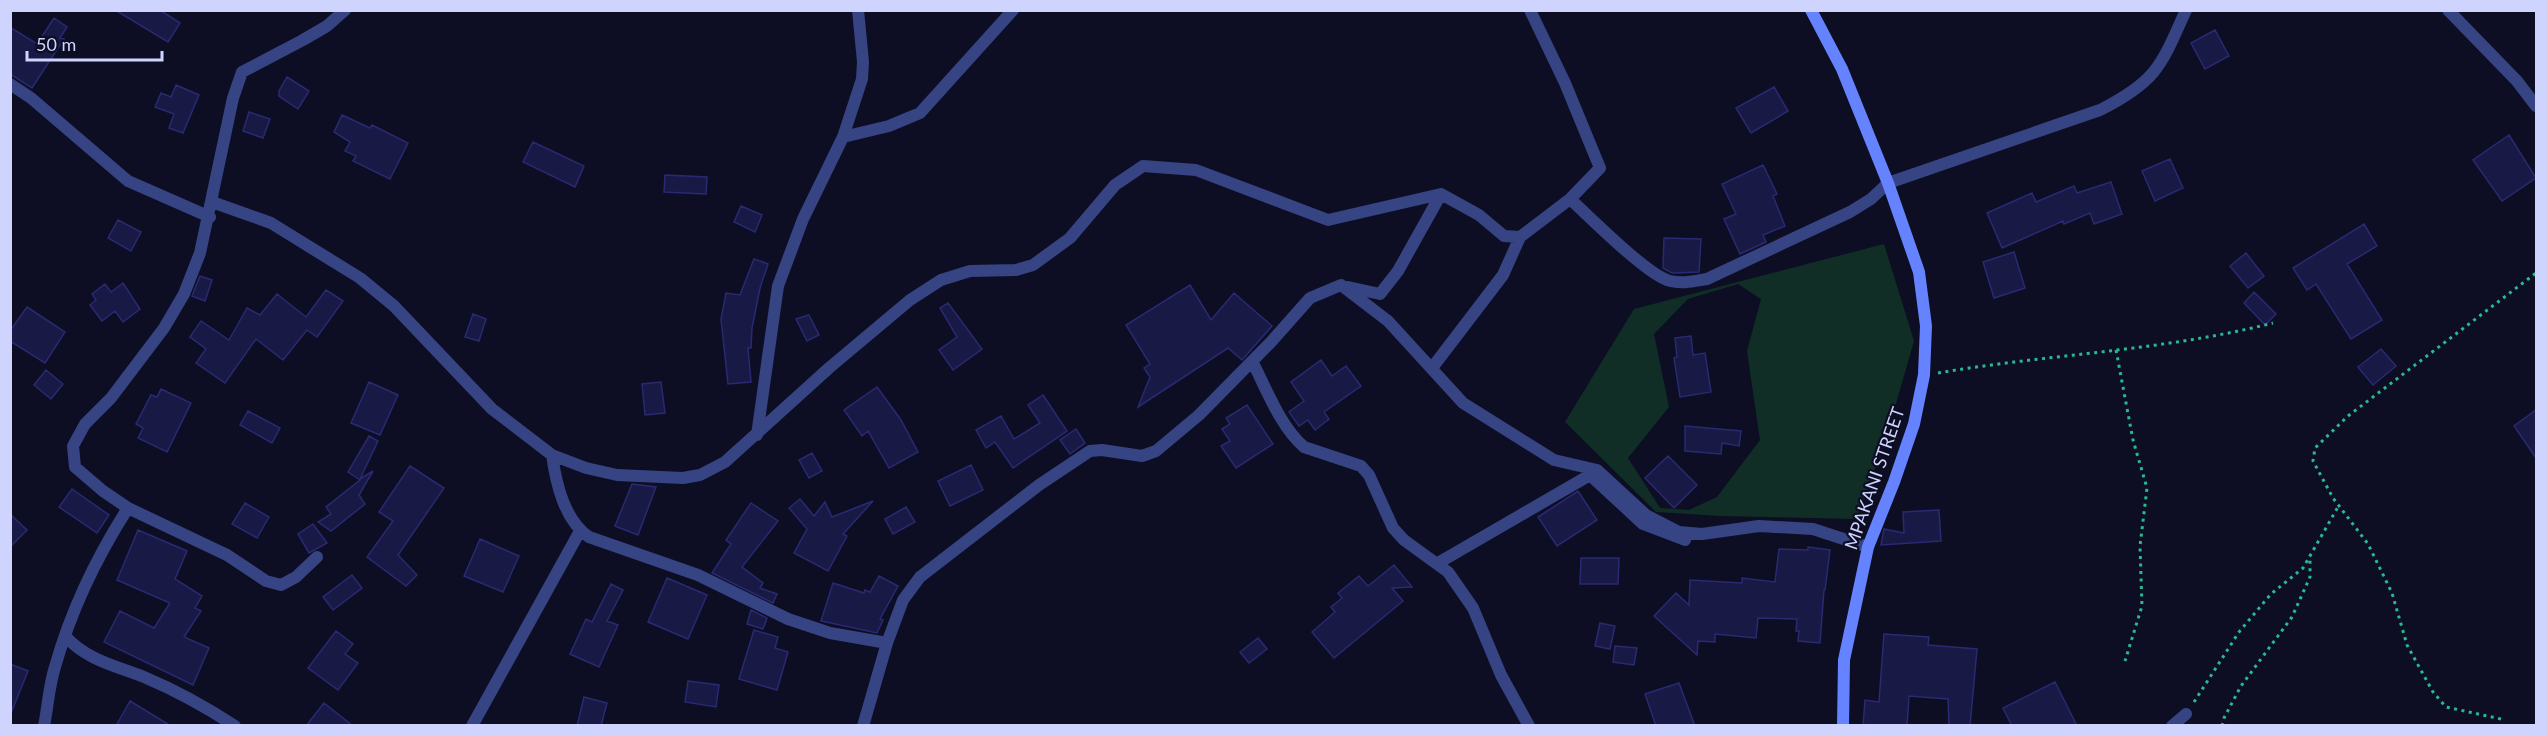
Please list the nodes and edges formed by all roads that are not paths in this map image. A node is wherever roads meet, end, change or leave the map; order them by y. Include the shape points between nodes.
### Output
1 (345, 10) edge
2 (858, 10) edge
3 (1013, 10) edge
4 (1530, 10) edge
5 (1811, 10) edge
6 (2186, 10) edge
7 (2448, 10) edge
8 (10, 84) edge
9 (2536, 106) edge
10 (843, 137) junction
11 (1888, 183) junction
12 (1441, 194) junction
13 (1570, 199) junction
14 (212, 202) junction
15 (210, 217) junction
16 (1520, 237) junction
17 (1341, 285) junction
18 (1252, 361) junction
19 (1432, 368) junction
20 (757, 435) junction
21 (552, 455) junction
22 (128, 508) junction
23 (580, 531) junction
24 (1685, 540) dead end
25 (1868, 547) junction
26 (317, 557) dead end
27 (1438, 563) junction
28 (66, 637) junction
29 (887, 643) junction
30 (2186, 714) road end
31 (44, 726) edge
32 (235, 726) edge
33 (472, 726) edge
34 (863, 726) edge
35 (1529, 726) edge
36 (1843, 726) edge
37 (2172, 726) edge

1 - 14 street via 327,26 242,72
2 - 10 street via 862,79
3 - 10 street via 920,113 889,126
4 - 13 street via 1600,168
5 - 11 street, MPAKANI STREET via 1842,69
6 - 11 street via 2152,76 2121,100
7 - 9 street
8 - 15 street via 32,98 128,181
10 - 20 street via 803,219 778,286
11 - 13 street via 1871,199 1820,227 1707,279 1685,283 1668,280 1649,269
11 - 25 street, MPAKANI STREET via 1919,272 1926,326 1924,375 1911,433
12 - 16 street via 1479,215 1504,236
12 - 17 street via 1398,271 1380,294
12 - 20 street via 1328,220 1196,170 1143,166 1115,185 1070,238 1033,265 1016,270 970,272 941,280 910,300
13 - 16 street
14 - 15 street
14 - 21 street via 270,223 360,278 394,306 492,409
15 - 22 street via 184,294 164,328 111,398 84,424 73,446 75,467
16 - 19 street via 1482,306
17 - 18 street via 1310,298
17 - 19 street via 1388,321
18 - 27 street via 1298,441 1304,447 1361,465 1393,528
18 - 29 street via 1199,415 1156,451 1142,456 1090,451 1039,485 920,577 903,600
19 - 25 street via 1463,403 1554,460 1597,470 1646,515 1679,532 1702,534 1759,526 1813,529
20 - 21 street via 725,462 700,475 684,478 617,475
21 - 23 street via 563,500
22 - 26 street via 226,555 275,585 296,577
22 - 28 street via 75,603
23 - 29 street via 698,575 788,619 830,633
23 - 33 street
24 - 27 street via 1642,524 1590,475
25 - 36 street, MPAKANI STREET via 1844,660
27 - 35 street via 1473,608 1501,675
28 - 31 street via 54,667
28 - 32 street via 77,650 182,695
29 - 34 street
30 - 37 street

